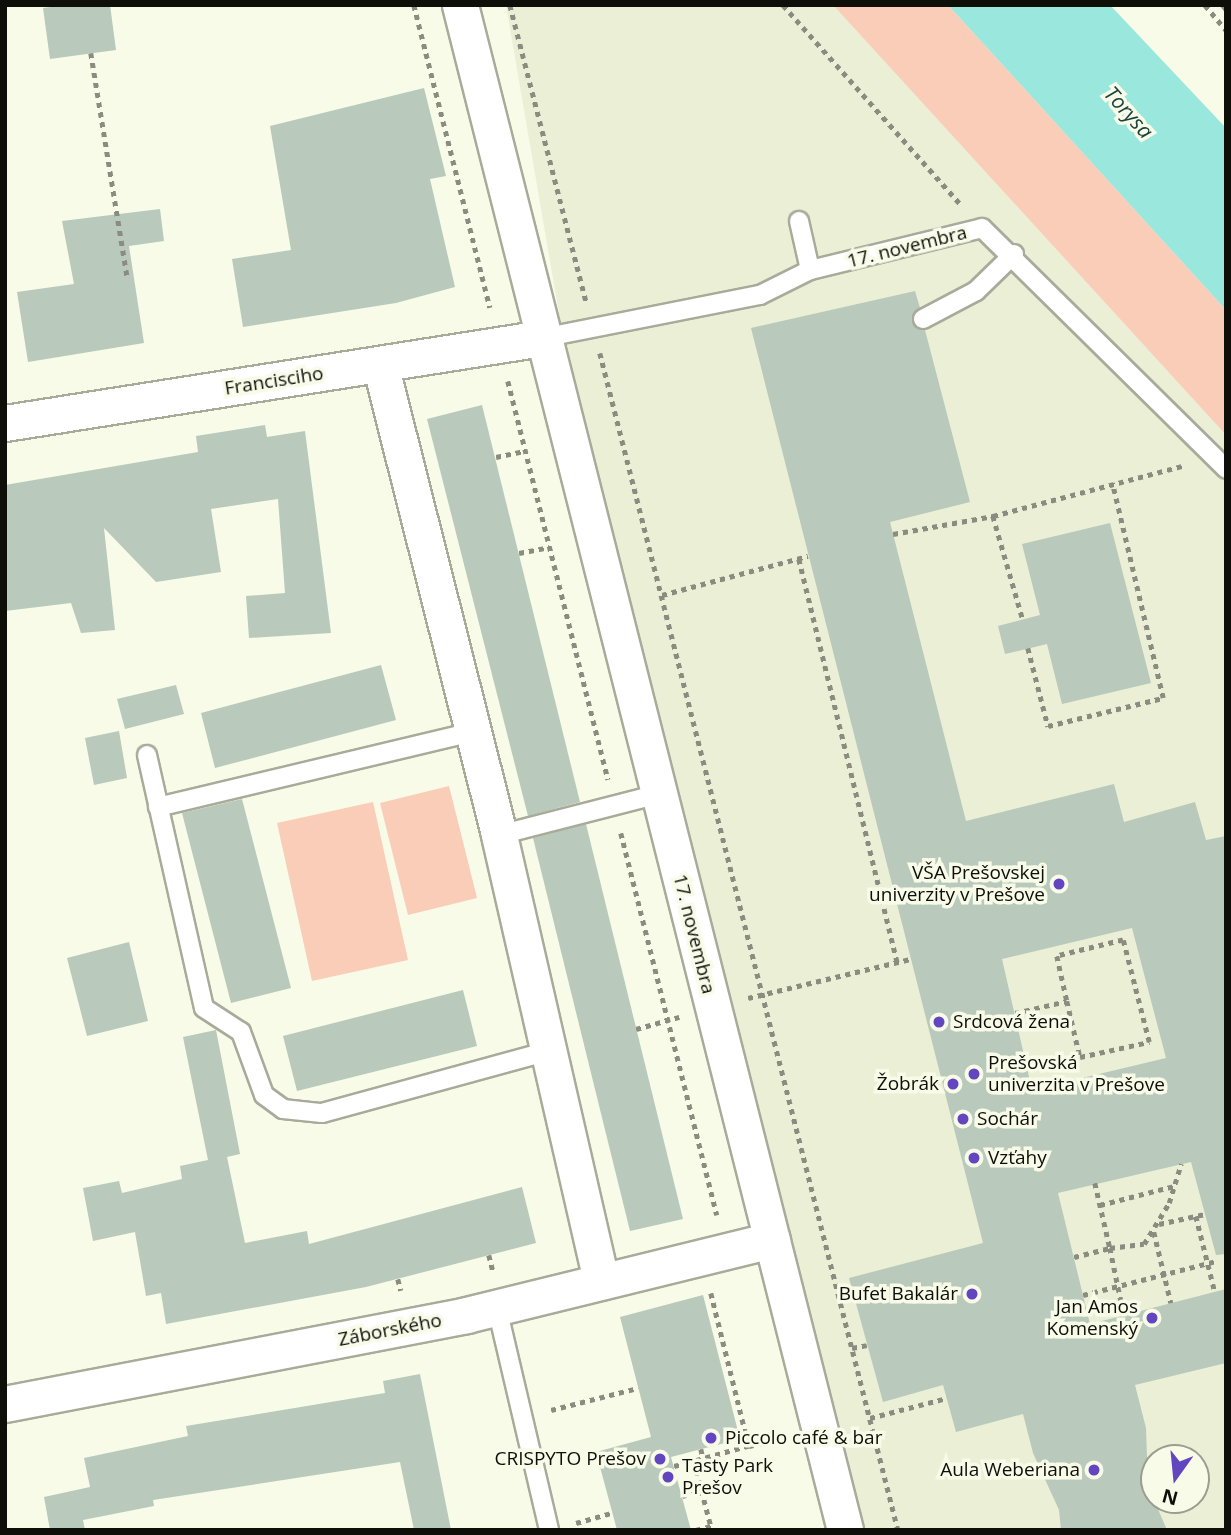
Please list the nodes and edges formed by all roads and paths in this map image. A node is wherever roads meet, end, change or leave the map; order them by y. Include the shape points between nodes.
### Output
1 (460, 5) edge
2 (510, 5) edge
3 (783, 5) edge
4 (1205, 5) edge
5 (1226, 30) edge
6 (91, 53) dead end
7 (799, 221) dead end
8 (982, 228) junction
9 (1014, 254) junction
10 (810, 270) junction
11 (127, 276) dead end
12 (922, 319) dead end
13 (594, 331) junction
14 (542, 338) junction
15 (380, 364) junction
16 (5, 423) edge
17 (526, 451) dead end
18 (496, 457) dead end
19 (1221, 463) edge
20 (1112, 483) junction
21 (993, 516) junction
22 (893, 534) dead end
23 (550, 547) dead end
24 (519, 553) dead end
25 (808, 556) dead end
26 (799, 559) junction
27 (662, 595) junction
28 (1023, 620) dead end
29 (1028, 648) dead end
30 (473, 732) junction
31 (146, 755) dead end
32 (659, 794) junction
33 (158, 807) junction
34 (499, 835) junction
35 (911, 959) dead end
36 (897, 962) junction
37 (764, 993) junction
38 (1067, 1001) junction
39 (713, 1007) junction
40 (1015, 1013) dead end
41 (636, 1029) dead end
42 (548, 1051) junction
43 (1181, 1164) dead end
44 (1095, 1183) dead end
45 (1174, 1186) junction
46 (1100, 1205) junction
47 (1205, 1214) dead end
48 (1196, 1216) junction
49 (1158, 1225) junction
50 (1154, 1232) junction
51 (772, 1240) junction
52 (1110, 1248) junction
53 (1074, 1257) dead end
54 (1216, 1261) dead end
55 (1208, 1263) junction
56 (1164, 1274) junction
57 (601, 1282) junction
58 (1118, 1286) junction
59 (1215, 1292) dead end
60 (1083, 1296) dead end
61 (1171, 1303) dead end
62 (497, 1308) junction
63 (1124, 1315) dead end
64 (867, 1345) dead end
65 (852, 1348) junction
66 (731, 1374) dead end
67 (724, 1376) dead end
68 (638, 1388) dead end
69 (947, 1398) dead end
70 (5, 1404) edge
71 (523, 1418) junction
72 (870, 1418) junction
73 (793, 1436) dead end
74 (749, 1447) dead end
75 (701, 1449) dead end
76 (703, 1458) dead end
77 (694, 1461) dead end
78 (674, 1466) dead end
79 (702, 1490) dead end
80 (682, 1496) dead end
81 (612, 1513) dead end
82 (711, 1526) dead end
83 (556, 1528) edge
84 (696, 1530) edge
85 (845, 1530) edge
86 (898, 1530) edge

1 - 14 street, 17. novembra
2 - 13 path
3 - 8 path
4 - 5 path
6 - 11 path
7 - 10 lane
8 - 9 lane, 17. novembra
8 - 10 lane, 17. novembra
9 - 12 lane via 976,291
9 - 19 lane, 17. novembra
10 - 13 lane, 17. novembra via 760,295
13 - 14 lane, 17. novembra
13 - 27 path
14 - 15 street, Francisciho
14 - 32 street, 17. novembra
15 - 16 street, Francisciho
15 - 30 street
17 - 18 path
19 - 20 path
20 - 21 path
20 - 29 path via 1163,698 1048,726
21 - 22 path
21 - 28 path
23 - 24 path
25 - 26 path
26 - 27 path
26 - 36 path
27 - 37 path
30 - 33 lane
30 - 34 street
31 - 33 lane
32 - 34 lane
32 - 39 street, 17. novembra
33 - 42 lane via 204,1008 241,1032 264,1095 283,1110 322,1113
34 - 42 street
35 - 36 path
36 - 37 path
37 - 39 path
37 - 65 path
38 - 38 path via 1080,1057 1149,1042 1123,940 1057,956
38 - 40 path
39 - 41 path
39 - 51 street, 17. novembra
42 - 57 street
43 - 45 path
44 - 46 path
45 - 46 path
45 - 49 path
46 - 52 path
47 - 48 path
48 - 49 path
48 - 55 path
49 - 50 path
50 - 52 path via 1144,1244
50 - 56 path
51 - 57 street, Záborského
51 - 85 street, 17. novembra
52 - 53 path
52 - 58 path
54 - 55 path
55 - 56 path
55 - 59 path
56 - 58 path
56 - 61 path
57 - 62 street, Záborského
58 - 60 path
58 - 63 path
62 - 70 street, Záborského
62 - 71 lane
64 - 65 path
65 - 72 path
66 - 67 path
68 - 71 path
69 - 72 path
71 - 83 lane
72 - 86 path
73 - 74 path
75 - 76 path
77 - 78 path
79 - 80 path
81 - 83 path
82 - 84 path

